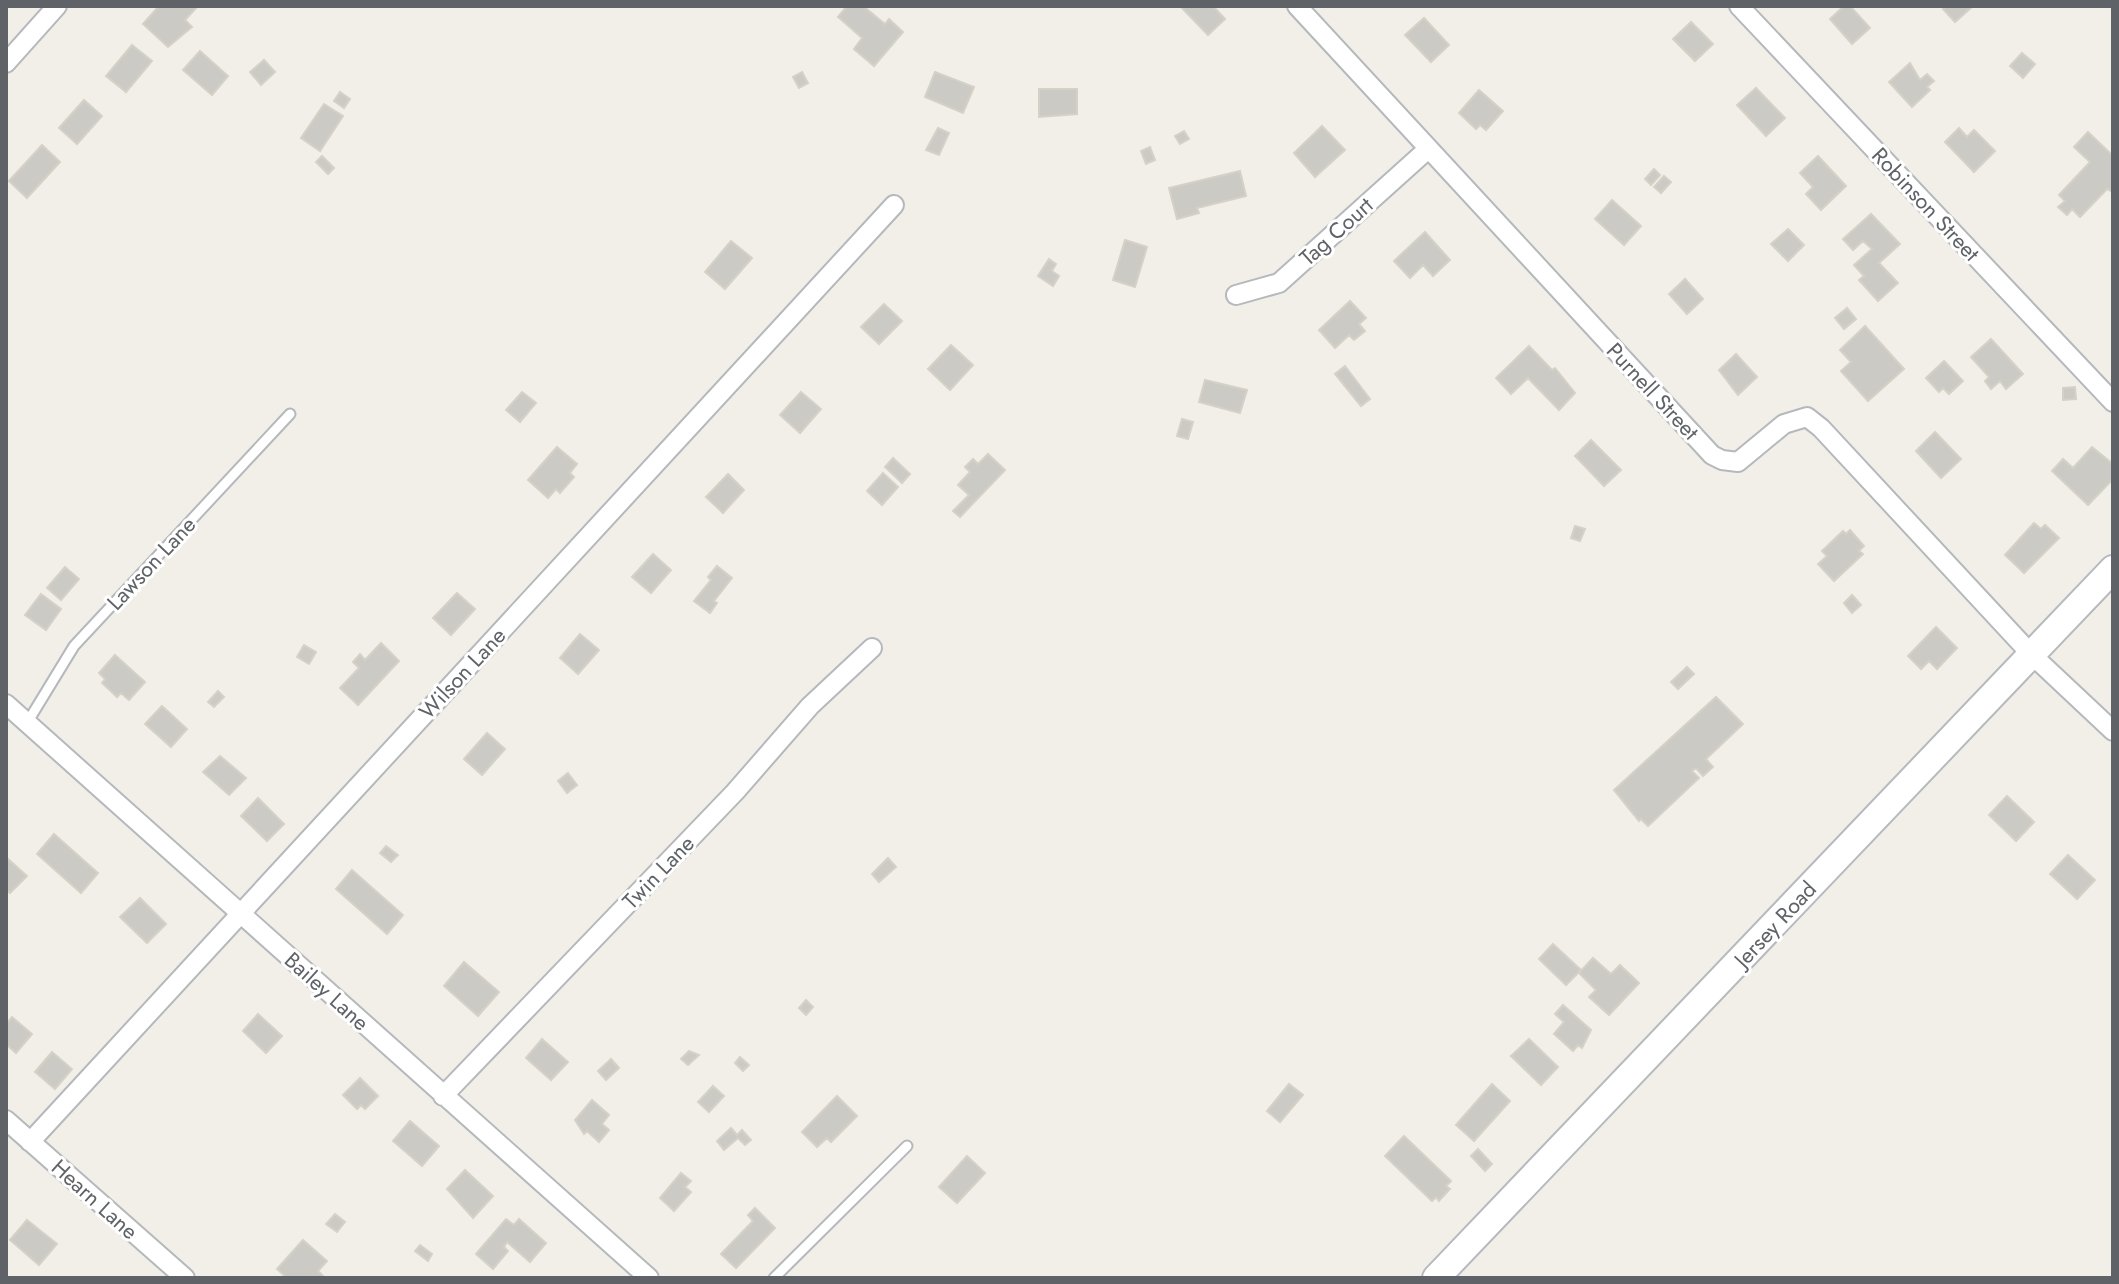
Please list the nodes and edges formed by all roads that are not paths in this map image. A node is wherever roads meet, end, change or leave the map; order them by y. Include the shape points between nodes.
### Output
1 (57, 6) edge
2 (1297, 6) edge
3 (1739, 6) edge
4 (6, 63) edge
5 (1428, 149) junction
6 (894, 205) dead end
7 (1236, 295) dead end
8 (2113, 402) edge
9 (290, 414) dead end
10 (2113, 569) edge
11 (872, 648) dead end
12 (2031, 654) junction
13 (6, 704) edge
14 (27, 723) junction
15 (2113, 731) edge
16 (241, 913) junction
17 (443, 1096) junction
18 (6, 1120) edge
19 (30, 1142) junction
20 (907, 1146) dead end
21 (185, 1278) edge
22 (649, 1278) edge
23 (774, 1278) edge
24 (1436, 1278) edge

1 - 4 street
2 - 5 street, Purnell Street
3 - 8 street, Robinson Street
5 - 7 street, Tag Court via 1279,283
5 - 12 street, Purnell Street via 1712,455 1738,462 1784,424 1807,417
6 - 16 street, Wilson Lane
9 - 14 lane, Lawson Lane via 74,646
10 - 12 street, Jersey Road
11 - 17 street, Twin Lane via 810,706 735,792
12 - 15 street
12 - 24 street, Jersey Road
13 - 14 street, Bailey Lane
14 - 16 street, Bailey Lane
16 - 17 street, Bailey Lane
16 - 19 street, Wilson Lane
17 - 22 street, Bailey Lane
18 - 19 street, Hearn Lane
19 - 21 street, Hearn Lane
20 - 23 lane

